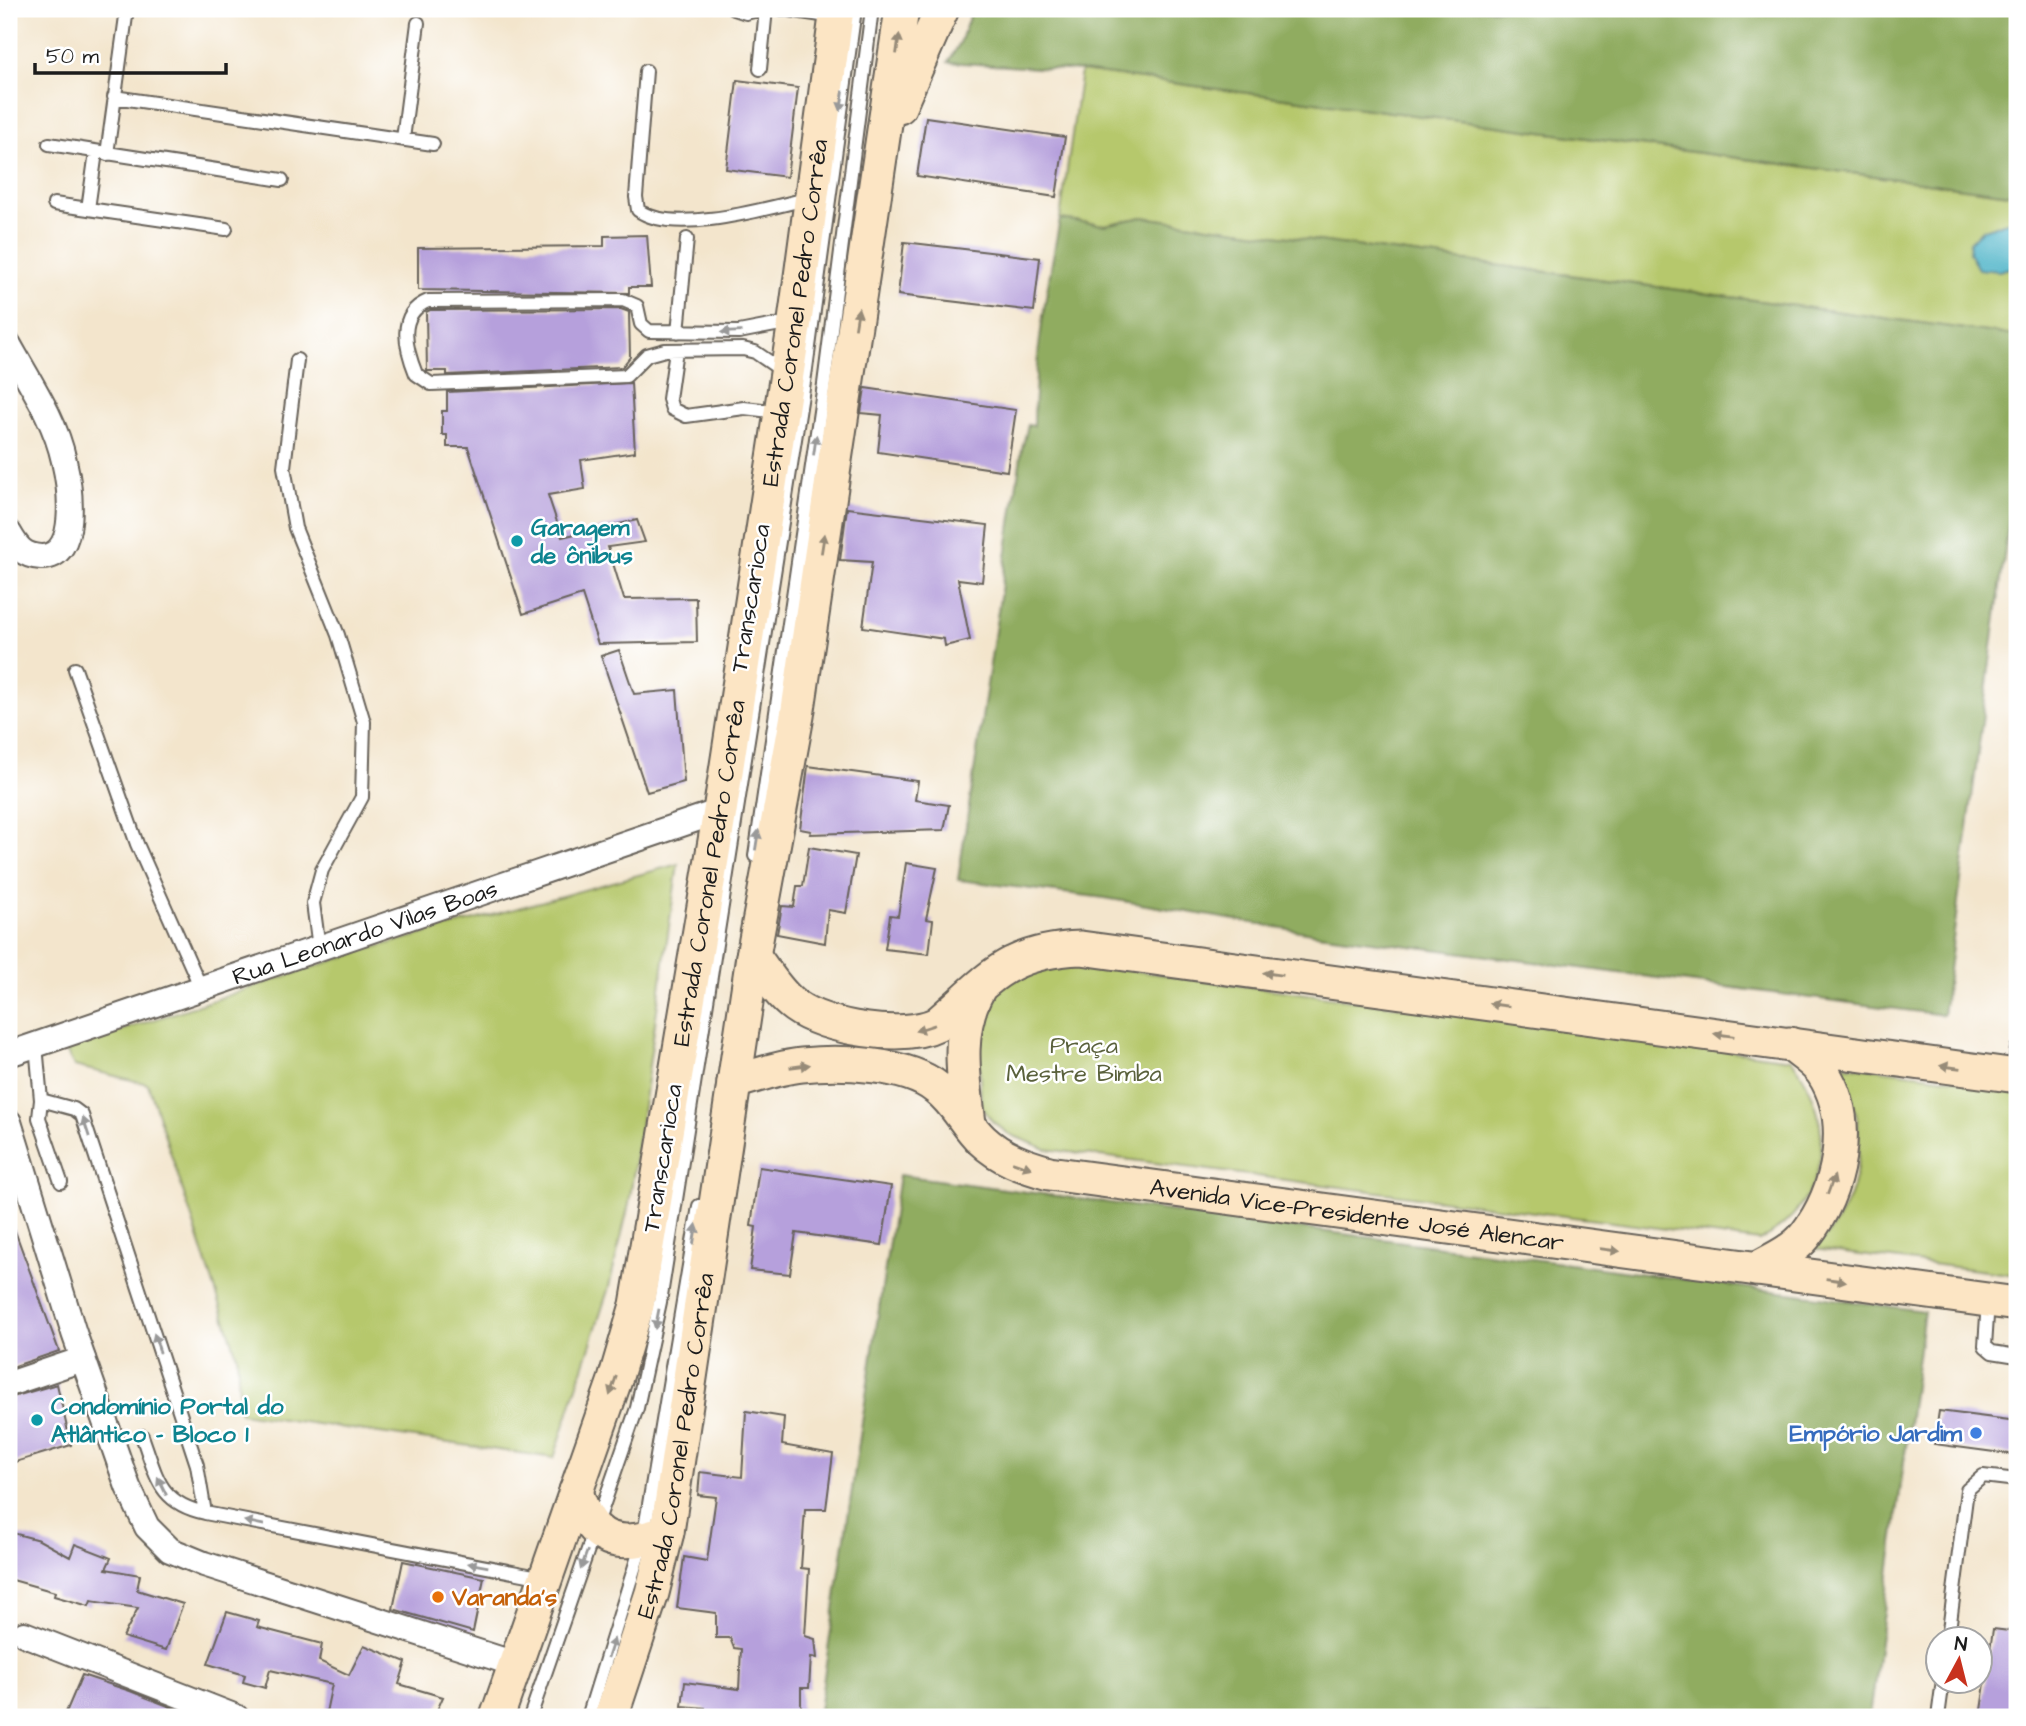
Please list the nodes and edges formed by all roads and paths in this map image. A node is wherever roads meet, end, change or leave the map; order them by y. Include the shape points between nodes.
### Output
1 (127, 9) edge
2 (734, 9) edge
3 (764, 9) edge
4 (782, 9) edge
5 (872, 9) edge
6 (902, 9) edge
7 (942, 9) edge
8 (842, 12) edge
9 (418, 23) dead end
10 (760, 69) dead end
11 (646, 71) dead end
12 (114, 97) junction
13 (885, 138) junction
14 (402, 139) junction
15 (49, 144) dead end
16 (433, 144) dead end
17 (101, 153) junction
18 (282, 180) dead end
19 (810, 198) junction
20 (54, 204) dead end
21 (88, 209) junction
22 (226, 229) dead end
23 (687, 239) dead end
24 (795, 321) junction
25 (672, 332) junction
26 (9, 345) edge
27 (671, 350) junction
28 (297, 360) dead end
29 (786, 374) junction
30 (780, 412) junction
31 (13, 541) edge
32 (75, 669) dead end
33 (720, 811) junction
34 (753, 869) dead end
35 (319, 948) junction
36 (753, 956) junction
37 (201, 988) junction
38 (979, 988) junction
39 (1790, 1044) junction
40 (36, 1045) junction
41 (9, 1054) edge
42 (2016, 1067) edge
43 (734, 1082) junction
44 (41, 1100) junction
45 (9, 1122) edge
46 (969, 1124) junction
47 (61, 1182) dead end
48 (702, 1186) dead end
49 (1756, 1269) junction
50 (2003, 1302) edge
51 (2017, 1356) edge
52 (83, 1359) junction
53 (9, 1384) edge
54 (142, 1436) dead end
55 (2017, 1480) edge
56 (576, 1491) junction
57 (205, 1513) junction
58 (595, 1531) junction
59 (655, 1536) junction
60 (545, 1578) junction
61 (1950, 1624) edge
62 (24, 1634) dead end
63 (515, 1664) junction
64 (1941, 1694) edge
65 (236, 1717) edge
66 (497, 1717) edge
67 (530, 1717) edge
68 (588, 1717) edge
69 (611, 1717) edge
70 (1938, 1717) edge

1 - 12 lane
2 - 3 lane via 746,13
3 - 10 lane
4 - 8 lane
34 -> 5 lane, Transcarioca via 824,384
13 -> 6 main road, Estrada Coronel Pedro Corrêa
7 - 13 main road
8 - 19 main road, Estrada Coronel Pedro Corrêa
8 -> 58 lane, Transcarioca via 806,369 660,1302 636,1408
9 - 14 lane
11 - 19 lane via 636,197 638,209 648,218 728,218
12 - 14 lane
12 - 17 lane
36 -> 13 main road, Estrada Coronel Pedro Corrêa via 797,716
14 - 16 lane
15 - 17 lane
17 - 18 lane
17 - 21 lane
19 - 24 main road, Estrada Coronel Pedro Corrêa
20 - 21 lane
21 - 22 lane
23 - 25 lane
24 -> 25 lane via 739,332
24 - 29 main road, Estrada Coronel Pedro Corrêa
25 - 27 lane via 644,330 638,306 623,300 442,301 418,305 405,334 415,374 431,384 626,376 647,355
26 - 31 street via 52,422 65,462 69,504 64,547 43,557
27 - 29 lane via 743,349
27 - 30 lane via 669,399 673,409 686,416 744,408
28 - 35 lane via 284,467 295,528 338,635 364,722 362,797 322,870 313,903
29 - 30 main road, Estrada Coronel Pedro Corrêa
30 - 33 main road, Estrada Coronel Pedro Corrêa
32 - 37 lane via 137,844
33 - 35 street, Rua Leonardo Vilas Boas
33 -> 56 main road, Estrada Coronel Pedro Corrêa via 637,1305
35 - 37 street, Rua Leonardo Vilas Boas
38 -> 36 main road via 926,1030 876,1030 813,1017 793,1005
36 - 43 main road, Estrada Coronel Pedro Corrêa
37 - 40 street, Rua Leonardo Vilas Boas
39 -> 38 main road via 1081,948 1049,949 1023,957
38 - 46 main road via 965,1021 963,1046
42 -> 39 main road
49 -> 39 main road via 1803,1238 1819,1214 1839,1160 1840,1129 1826,1081
40 - 41 street, Rua Leonardo Vilas Boas
40 - 44 lane
43 -> 46 main road, Avenida Vice-Presidente José Alencar via 800,1065 878,1067 936,1087
43 - 59 main road, Estrada Coronel Pedro Corrêa
44 - 47 lane via 39,1118
57 -> 44 lane via 197,1465 82,1115
45 - 52 street
46 -> 49 main road, Avenida Vice-Presidente José Alencar via 1013,1163 1049,1173
59 -> 48 lane, Transcarioca
49 -> 50 main road, Avenida Vice-Presidente José Alencar
50 - 51 lane via 1985,1346 1992,1352
52 - 53 street
52 - 63 street via 128,1487 147,1527 170,1550
57 -> 54 lane via 186,1509 168,1497
55 - 61 lane via 1983,1476 1967,1490
56 - 58 main road via 583,1515
56 - 60 main road, Estrada Coronel Pedro Corrêa
60 -> 57 lane
58 - 59 main road via 615,1540
58 -> 67 lane, Transcarioca
68 -> 59 lane, Transcarioca
59 - 69 main road, Estrada Coronel Pedro Corrêa via 652,1593
60 - 63 main road, Estrada Coronel Pedro Corrêa
62 - 65 street
63 - 66 main road, Estrada Coronel Pedro Corrêa
64 - 70 lane

